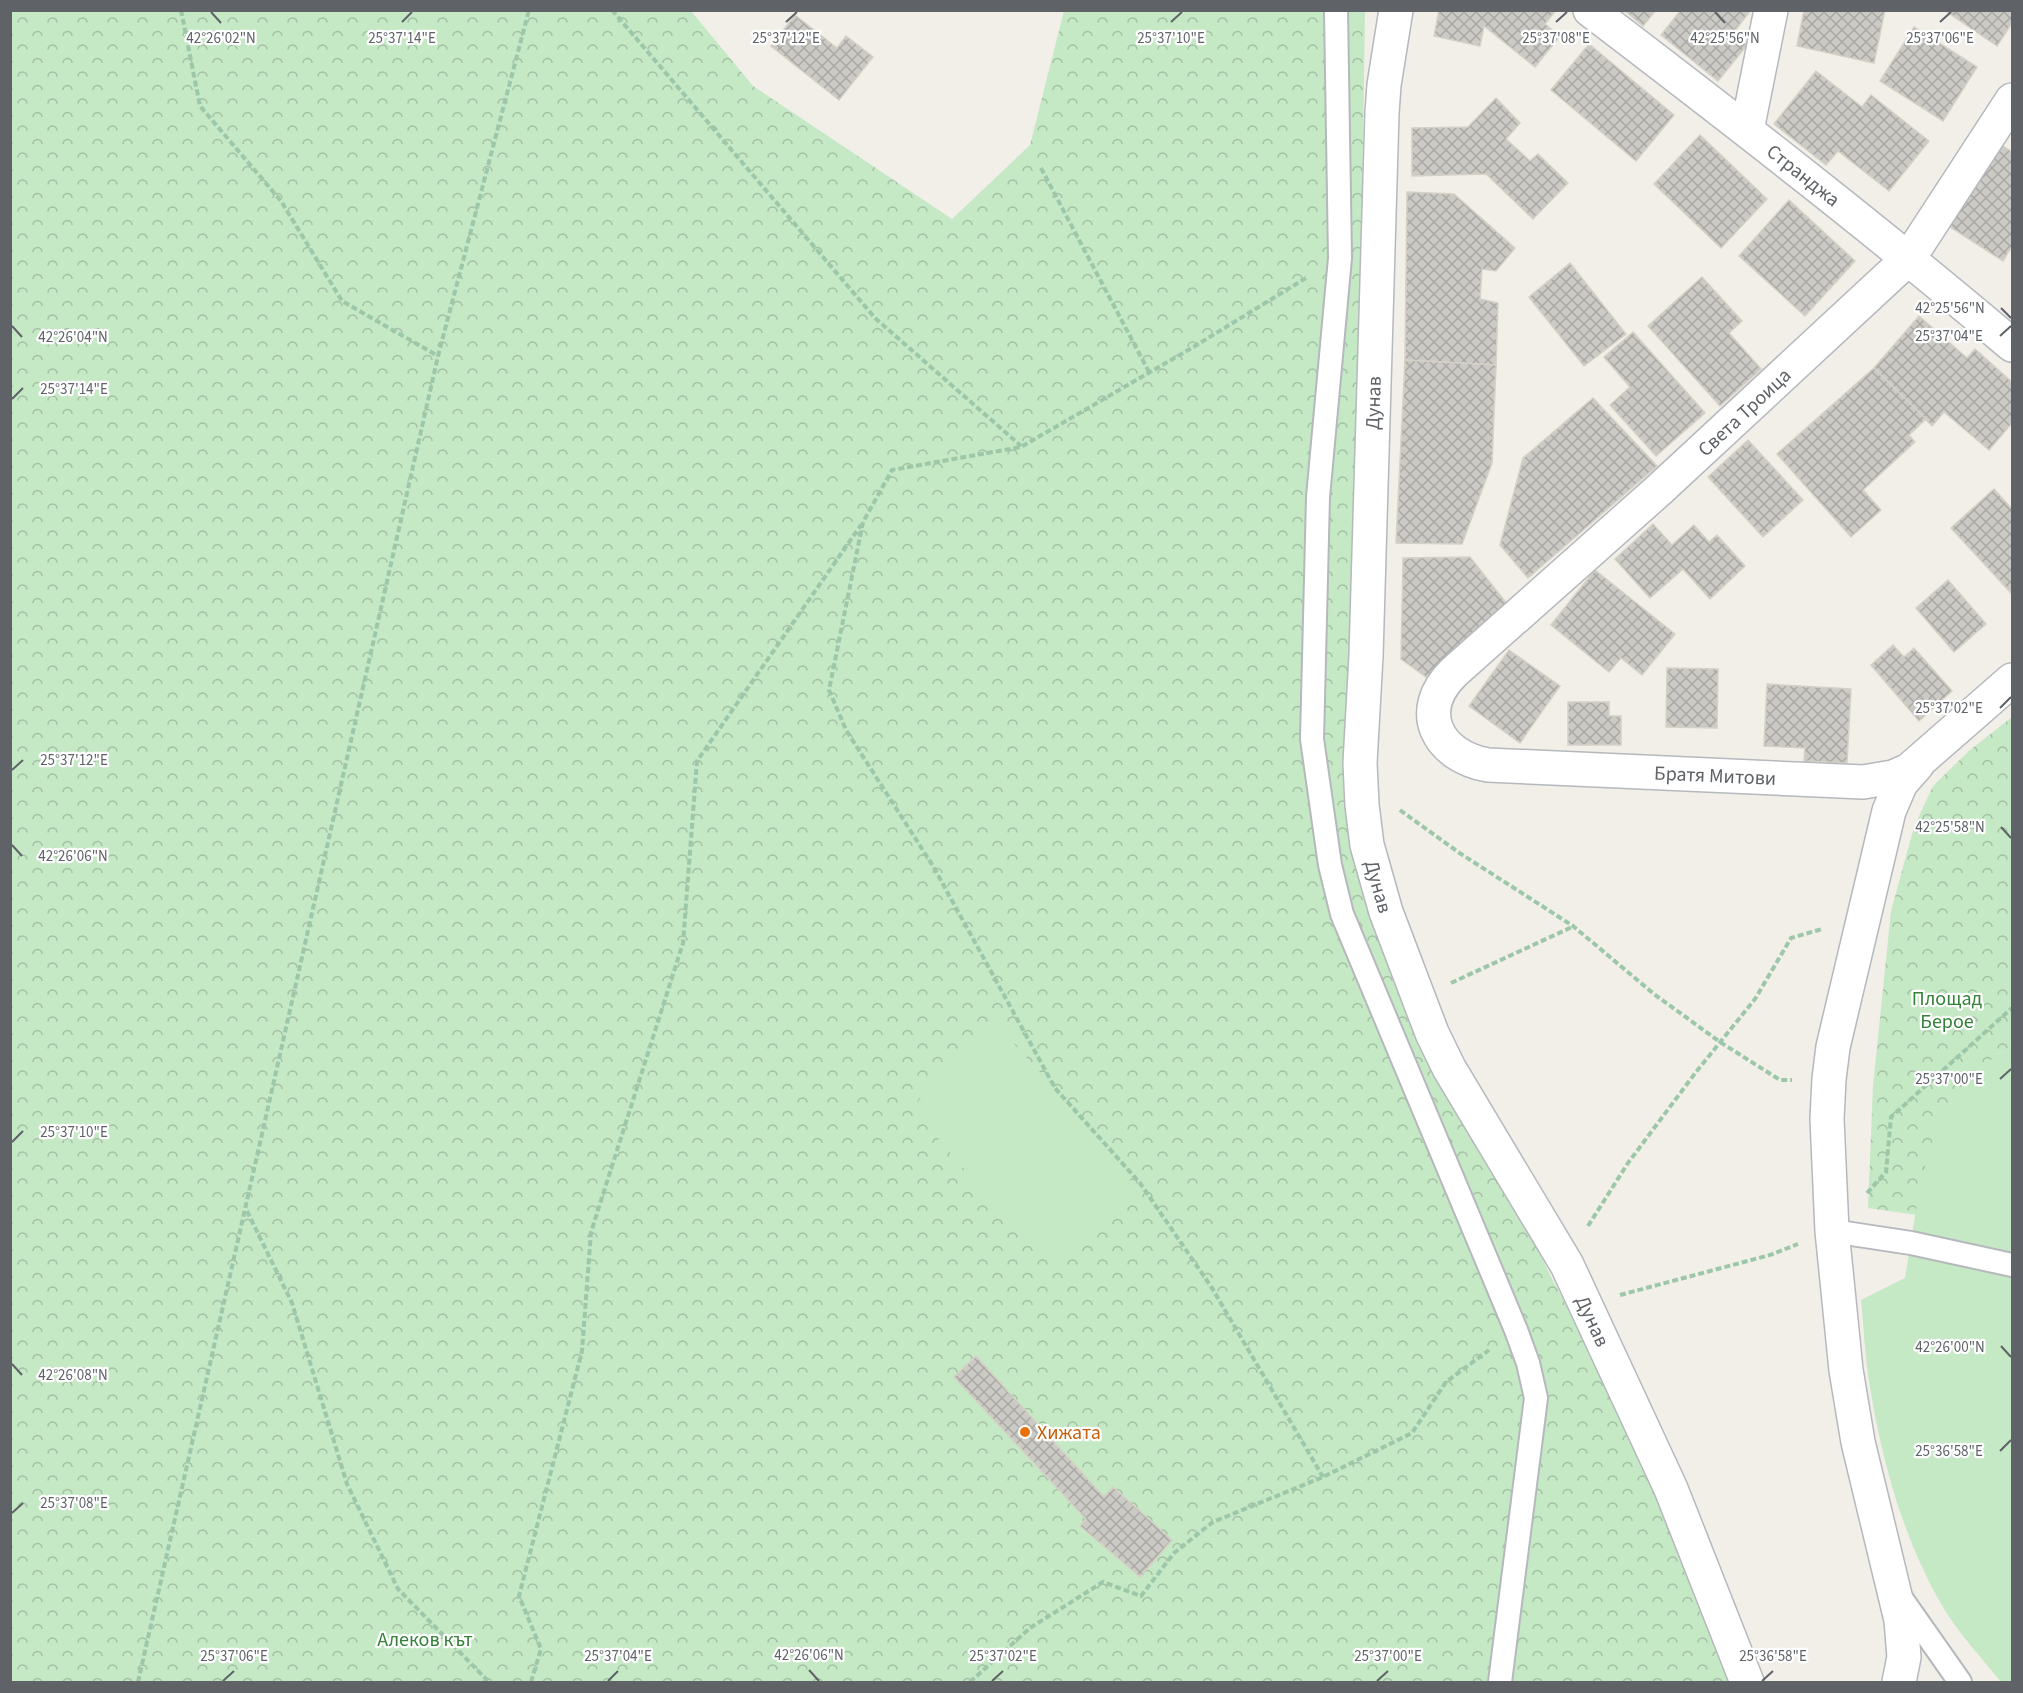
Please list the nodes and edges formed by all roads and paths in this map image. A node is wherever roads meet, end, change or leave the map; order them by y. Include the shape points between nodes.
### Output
1 (181, 10) edge
2 (529, 10) edge
3 (612, 10) edge
4 (1336, 10) edge
5 (1396, 10) edge
6 (1590, 10) edge
7 (1771, 10) edge
8 (2013, 100) edge
9 (1747, 130) junction
10 (1041, 168) dead end
11 (1340, 258) junction
12 (1909, 258) junction
13 (2013, 345) edge
14 (438, 357) junction
15 (1149, 372) junction
16 (1021, 447) junction
17 (863, 522) junction
18 (2013, 680) edge
19 (1439, 691) joint
20 (1918, 764) junction
21 (1398, 808) dead end
22 (1863, 917) junction
23 (1573, 926) junction
24 (1418, 998) junction
25 (2013, 1008) edge
26 (1720, 1042) junction
27 (1829, 1079) junction
28 (246, 1210) junction
29 (1832, 1231) junction
30 (1567, 1265) junction
31 (2013, 1265) edge
32 (1585, 1304) junction
33 (1516, 1330) junction
34 (1323, 1477) junction
35 (1894, 1588) junction
36 (1959, 1682) edge
37 (138, 1683) edge
38 (489, 1683) edge
39 (531, 1683) edge
40 (970, 1683) edge
41 (1500, 1683) edge
42 (1747, 1683) edge
43 (1899, 1683) edge

1 - 14 path via 200,106 281,201 342,301
2 - 14 path
3 - 16 path via 875,318
4 - 11 lane
5 - 24 street, Дунав via 1382,113 1361,786 1372,867
6 - 9 street, Странджа
7 - 9 street
8 - 12 street, Света Троица
9 - 12 street, Странджа
10 - 15 path
11 - 15 path
11 - 33 lane via 1318,497 1311,739 1330,865 1336,896 1352,938
12 - 13 street, Странджа
12 - 19 street, Света Троица via 1660,489 1454,672
14 - 28 path
15 - 16 path
16 - 17 path via 892,470
17 - 34 path via 829,690 846,730 933,866 1055,1088 1140,1183 1212,1288
17 - 39 path via 697,761 683,943 591,1232 582,1351 519,1596 541,1649
18 - 20 street, Братя Митови
19 - 20 street, Братя Митови via 1433,717 1441,737 1459,754 1488,765 1863,782 1893,777
20 - 22 street via 1901,783 1891,804
21 - 23 path
22 - 26 path via 1791,938 1755,999
22 - 27 street
23 - 24 path
23 - 26 path via 1654,994
24 - 30 street, Дунав via 1449,1068
25 - 29 path via 1892,1117 1886,1172
26 - 27 path via 1780,1080
26 - 30 path via 1628,1163 1588,1224
27 - 29 street
28 - 37 path
28 - 38 path via 292,1304 347,1484 398,1589
29 - 31 lane
29 - 32 path via 1770,1255
29 - 35 street via 1854,1421
30 - 32 street, Дунав
32 - 42 street, Дунав via 1671,1489
33 - 34 path via 1446,1382 1412,1433
33 - 41 lane via 1536,1398
34 - 40 path via 1214,1522 1174,1553 1141,1596 1103,1582 1030,1628
35 - 36 lane
35 - 43 street via 1904,1649

